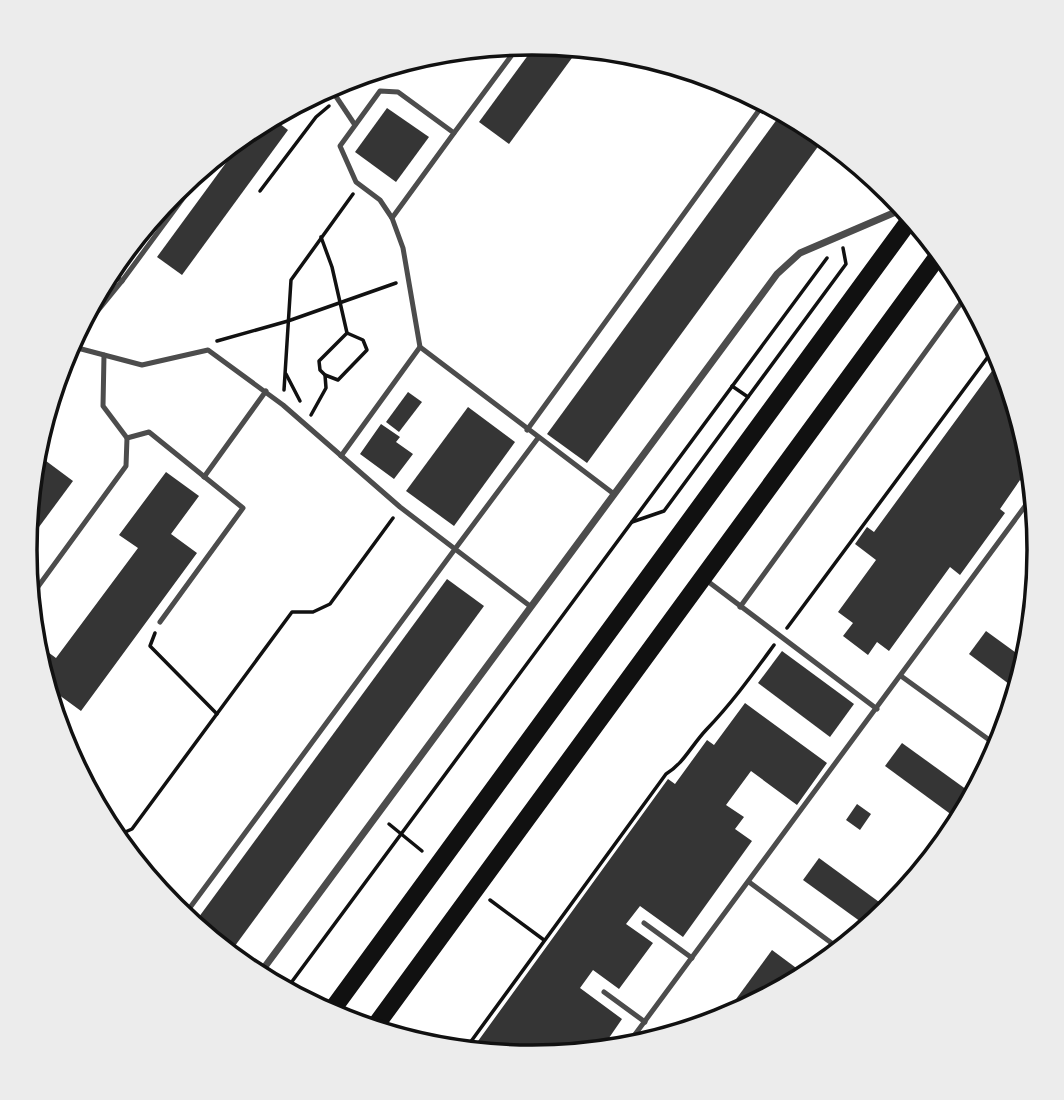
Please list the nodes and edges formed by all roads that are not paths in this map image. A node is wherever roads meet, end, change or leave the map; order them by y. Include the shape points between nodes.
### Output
1 (511, 56) edge
2 (335, 95) edge
3 (759, 110) edge
4 (355, 125) junction
5 (454, 133) junction
6 (181, 201) edge
7 (894, 212) edge
8 (391, 218) junction
9 (906, 225) edge
10 (934, 261) edge
11 (118, 278) edge
12 (122, 281) junction
13 (961, 302) edge
14 (100, 309) edge
15 (420, 347) junction
16 (80, 348) edge
17 (104, 355) junction
18 (266, 391) junction
19 (527, 430) junction
20 (127, 438) junction
21 (538, 438) junction
22 (341, 456) junction
23 (204, 477) junction
24 (614, 494) junction
25 (1025, 506) edge
26 (455, 549) junction
27 (703, 578) junction
28 (38, 585) edge
29 (530, 606) junction
30 (740, 607) junction
31 (160, 622) road end
32 (901, 676) junction
33 (877, 709) junction
34 (990, 740) edge
35 (749, 882) junction
36 (190, 908) edge
37 (644, 923) dead end
38 (832, 944) edge
39 (692, 958) junction
40 (265, 967) edge
41 (604, 992) dead end
42 (336, 1005) edge
43 (380, 1021) edge
44 (645, 1022) junction
45 (636, 1034) edge

1 - 5 lane
2 - 4 lane
3 - 19 lane
4 - 5 lane via 380,91 398,92
4 - 8 lane via 340,146 356,182 380,200
5 - 8 lane
6 - 12 lane
7 - 24 street via 841,233 789,262
8 - 15 lane via 403,248
9 - 42 main road
10 - 27 main road
11 - 12 lane
12 - 14 lane
13 - 30 lane
15 - 19 lane
15 - 22 lane
16 - 17 lane
17 - 18 lane via 142,365 208,350
17 - 20 lane via 103,406
18 - 22 lane
18 - 23 lane
19 - 21 lane
20 - 23 lane via 149,432
20 - 28 lane via 126,466
21 - 24 lane
21 - 26 lane
22 - 26 lane
23 - 31 lane via 243,508
24 - 29 street
25 - 32 lane
26 - 29 lane
26 - 36 lane
27 - 30 lane
27 - 43 main road
29 - 40 street
30 - 33 lane
32 - 33 lane
32 - 34 lane
33 - 35 lane
35 - 38 lane
35 - 39 lane
37 - 39 lane
39 - 44 lane
41 - 44 lane
44 - 45 lane

